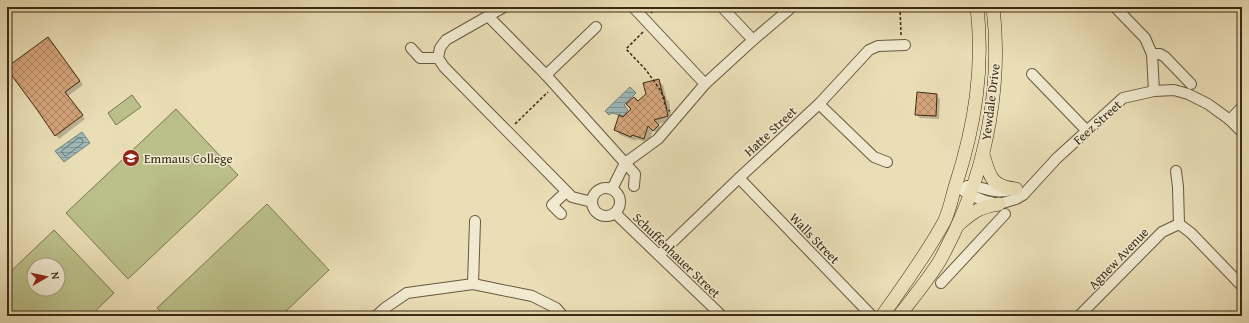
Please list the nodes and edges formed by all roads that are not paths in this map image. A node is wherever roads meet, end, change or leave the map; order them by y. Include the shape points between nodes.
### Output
1 (504, 7) edge
2 (634, 7) edge
3 (722, 7) edge
4 (792, 7) edge
5 (977, 7) edge
6 (994, 7) edge
7 (1115, 7) edge
8 (488, 16) junction
9 (596, 27) dead end
10 (753, 40) junction
11 (903, 45) road end
12 (411, 48) dead end
13 (1152, 54) junction
14 (438, 58) junction
15 (1032, 74) dead end
16 (546, 75) junction
17 (705, 84) junction
18 (1191, 84) dead end
19 (1154, 91) junction
20 (819, 104) junction
21 (1242, 107) edge
22 (1230, 120) junction
23 (1087, 131) junction
24 (1242, 132) edge
25 (983, 154) junction
26 (887, 162) dead end
27 (625, 163) junction
28 (1176, 171) dead end
29 (1039, 176) junction
30 (739, 178) junction
31 (634, 186) dead end
32 (956, 186) junction
33 (1016, 188) junction
34 (612, 189) junction
35 (972, 190) junction
36 (566, 192) junction
37 (592, 202) junction
38 (1002, 209) junction
39 (615, 213) junction
40 (561, 214) dead end
41 (475, 221) dead end
42 (1179, 224) junction
43 (957, 226) junction
44 (659, 255) junction
45 (938, 263) junction
46 (951, 272) junction
47 (941, 283) dead end
48 (472, 284) junction
49 (1242, 286) edge
50 (1086, 314) edge
51 (376, 316) edge
52 (563, 316) edge
53 (722, 316) edge
54 (872, 316) edge
55 (882, 316) edge
56 (899, 316) edge

1 - 8 street
2 - 17 street
3 - 10 street
4 - 10 street
5 - 32 main road, Yewdale Drive via 979,57 975,111
6 - 25 main road, Yewdale Drive via 995,78
7 - 13 street via 1145,38
8 - 14 street via 446,40 440,48
8 - 16 street
9 - 16 street
10 - 17 street
11 - 20 street, Hatte Street via 878,46 870,50
12 - 14 street via 420,58
13 - 18 street via 1165,57
13 - 19 street
14 - 36 street
15 - 23 street
16 - 27 street
17 - 27 street via 658,139
19 - 22 street, Feez Street via 1174,90 1188,94 1208,104
19 - 23 street, Feez Street via 1123,98
20 - 26 street via 874,157
20 - 30 street, Hatte Street
21 - 22 street
22 - 24 street, Feez Street
23 - 29 street, Feez Street
25 - 33 main road via 989,175 1000,186
25 - 35 main road, Yewdale Drive
27 - 31 street via 635,174
27 - 34 street
28 - 42 street
29 - 33 street, Feez Street
29 - 38 street, Feez Street via 1024,195
30 - 44 street, Hatte Street
30 - 54 street, Walls Street
32 - 35 street, Feez Street
32 - 55 main road via 945,220 920,262
33 - 35 street, Feez Street via 1002,192
34 - 37 street via 598,190
34 - 39 street via 620,200
35 - 38 street, Feez Street via 985,201
35 - 43 main road
36 - 37 street via 572,197
36 - 40 street via 552,205
37 - 39 street via 598,214 606,216
38 - 43 main road via 984,207 970,214
38 - 46 street, Feez Street
39 - 44 street, Schuffenhauer Street
41 - 48 street
42 - 49 street via 1191,232
42 - 50 street, Agnew Avenue via 1162,232
43 - 45 main road
44 - 53 street, Schuffenhauer Street
45 - 46 street
45 - 56 main road
46 - 47 street, Feez Street
48 - 51 street via 407,293
48 - 52 street via 532,296 556,308

